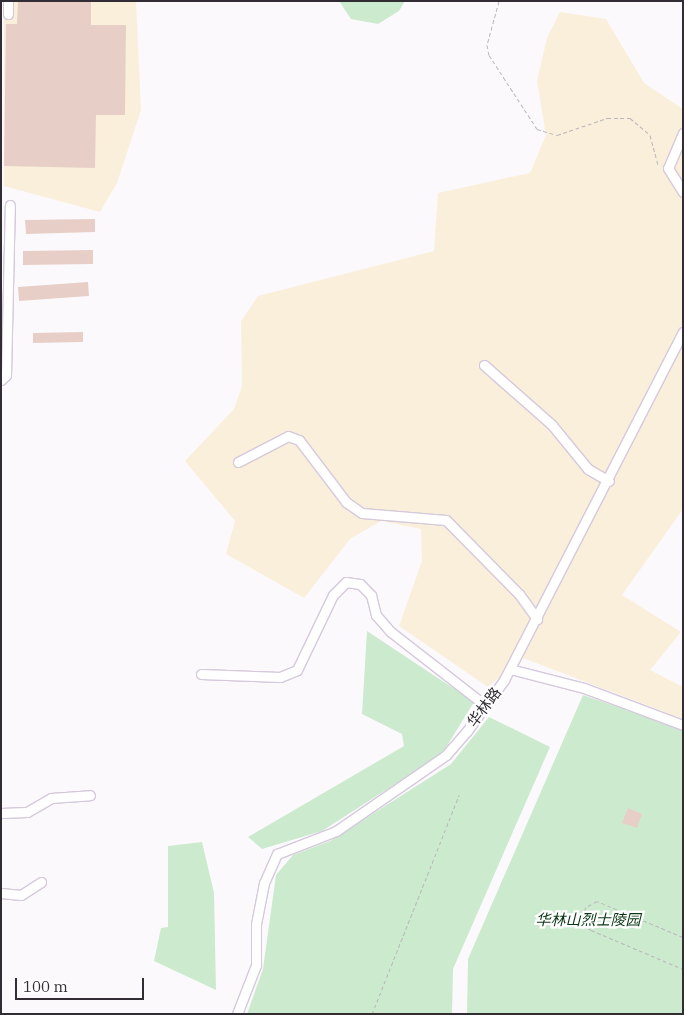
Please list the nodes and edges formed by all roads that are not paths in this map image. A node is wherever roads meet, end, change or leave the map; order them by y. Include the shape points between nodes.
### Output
1 (8, 1) edge
2 (8, 14) dead end
3 (683, 133) edge
4 (683, 192) edge
5 (10, 206) dead end
6 (683, 332) edge
7 (484, 365) dead end
8 (1, 380) edge
9 (238, 462) dead end
10 (609, 481) junction
11 (537, 619) junction
12 (510, 669) junction
13 (201, 674) dead end
14 (486, 706) junction
15 (683, 725) edge
16 (90, 795) dead end
17 (1, 813) edge
18 (41, 882) dead end
19 (1, 893) edge
20 (237, 1014) edge

1 - 2 street
3 - 4 street via 671,152 669,176
5 - 8 street via 6,375
6 - 10 street, 华林路
7 - 10 street via 552,425 588,469
9 - 11 street via 288,436 299,440 346,502 362,513 446,520 519,594
10 - 11 street, 华林路
11 - 12 street, 华林路
12 - 14 street, 华林路
12 - 15 street via 584,688
13 - 14 street via 280,677 297,670 333,595 346,582 360,584 371,595 376,615 391,632
14 - 20 street, 华林路 via 446,755 336,831 277,854 262,892 256,965
16 - 17 street via 51,798 27,812
18 - 19 street via 21,895

